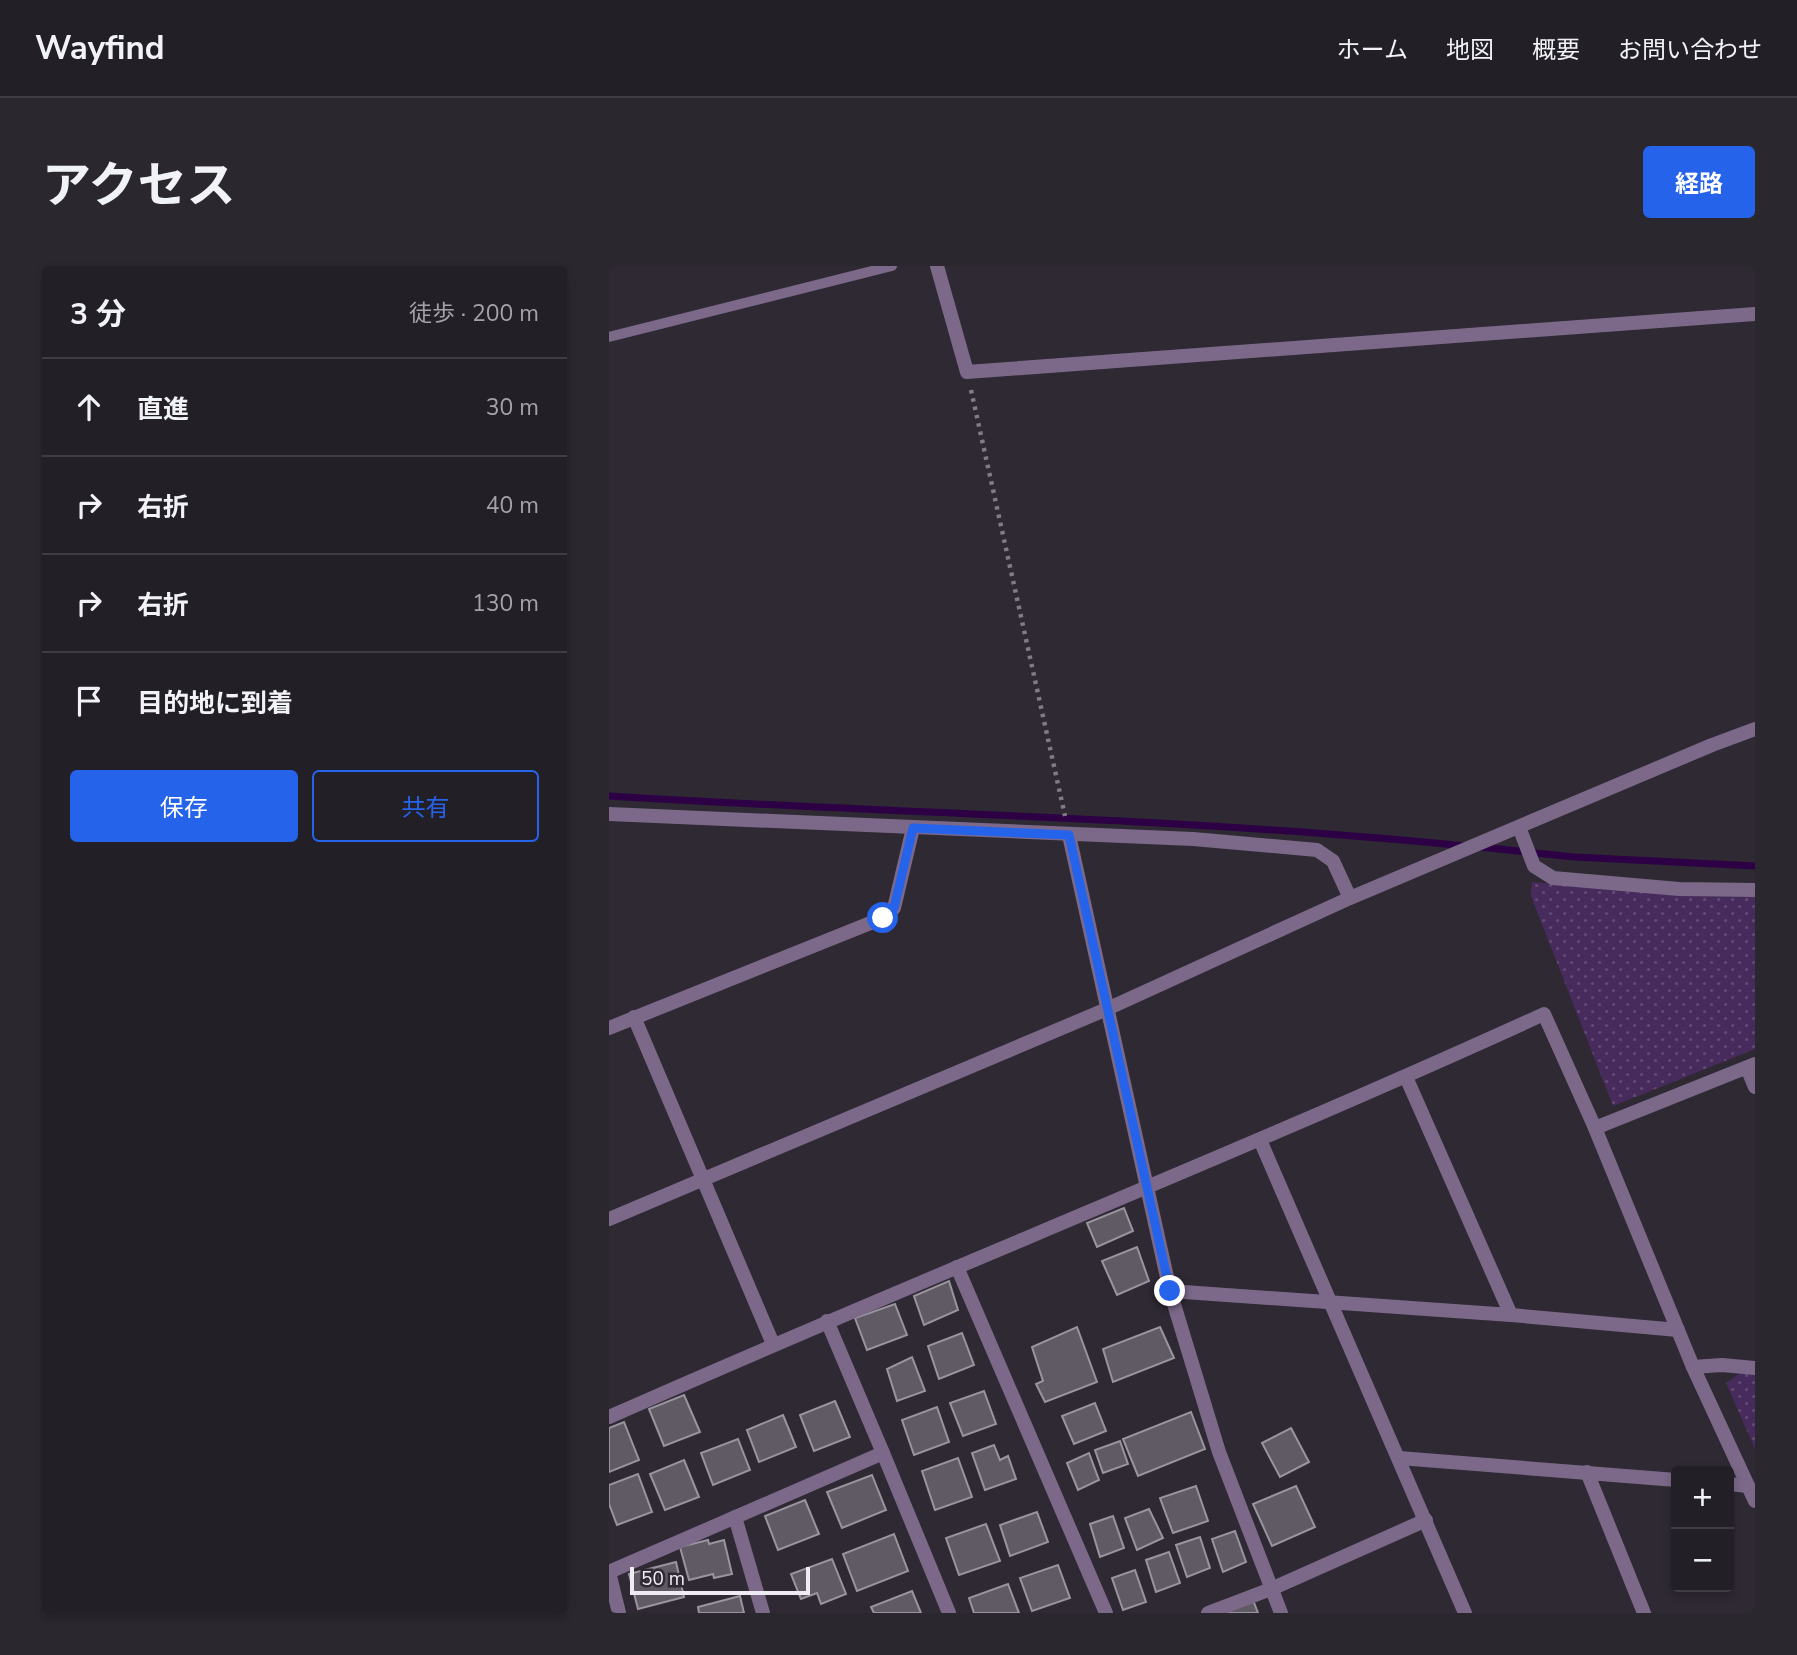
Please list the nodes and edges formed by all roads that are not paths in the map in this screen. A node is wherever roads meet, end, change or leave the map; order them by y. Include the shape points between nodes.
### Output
1 (892, 266) edge
2 (937, 266) edge
3 (1755, 314) edge
4 (609, 337) edge
5 (1755, 729) edge
6 (609, 814) edge
7 (913, 828) junction
8 (1520, 831) junction
9 (1069, 835) junction
10 (1755, 890) edge
11 (1350, 898) junction
12 (1107, 1009) junction
13 (635, 1017) junction
14 (609, 1028) edge
15 (1751, 1066) edge
16 (1406, 1077) junction
17 (1755, 1087) edge
18 (1595, 1128) junction
19 (1260, 1140) junction
20 (702, 1178) junction
21 (1147, 1186) junction
22 (609, 1219) edge
23 (957, 1267) junction
24 (1170, 1291) junction
25 (1332, 1303) junction
26 (1511, 1315) junction
27 (827, 1321) junction
28 (1678, 1330) junction
29 (773, 1344) junction
30 (1693, 1367) junction
31 (1755, 1368) edge
32 (609, 1417) edge
33 (883, 1453) junction
34 (1399, 1458) junction
35 (1587, 1472) junction
36 (1671, 1480) edge
37 (1734, 1485) edge
38 (1748, 1486) junction
39 (1755, 1501) edge
40 (735, 1517) junction
41 (1426, 1520) junction
42 (609, 1572) edge
43 (1271, 1589) junction
44 (619, 1613) edge
45 (762, 1613) edge
46 (949, 1613) edge
47 (1106, 1613) edge
48 (1209, 1613) edge
49 (1281, 1613) edge
50 (1465, 1613) edge
51 (1644, 1613) edge

1 - 4 lane
2 - 3 street via 967,372
5 - 8 street
6 - 7 street
7 - 9 street
7 - 13 street via 894,908 883,918
8 - 10 street via 1534,866 1553,878 1679,889
8 - 11 street
9 - 11 street via 1317,850 1333,861
9 - 12 street
11 - 12 street
12 - 20 street
12 - 21 street
13 - 14 street
13 - 20 street
15 - 17 street
15 - 18 street
16 - 18 street via 1544,1014
16 - 19 street
16 - 26 street
18 - 28 street
19 - 21 street
19 - 25 street
20 - 22 street
20 - 29 street
21 - 23 street
21 - 24 street
23 - 27 street
23 - 47 street
24 - 25 street
24 - 43 street via 1219,1452
25 - 26 street
25 - 34 street
26 - 28 street
27 - 29 street
27 - 33 street
28 - 30 street
29 - 32 street
30 - 31 street
30 - 38 street
33 - 40 street
33 - 46 street
34 - 35 street
34 - 41 street
35 - 36 street
35 - 51 street
37 - 38 street
38 - 39 street
40 - 42 street
40 - 45 street
41 - 43 street
41 - 50 street
42 - 44 street
43 - 48 street
43 - 49 street

